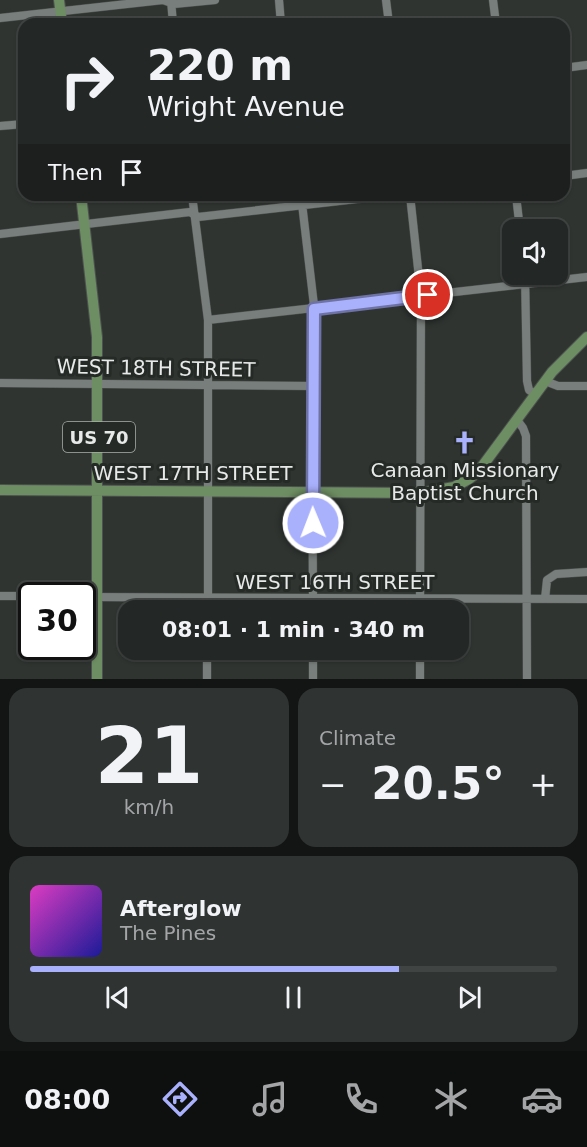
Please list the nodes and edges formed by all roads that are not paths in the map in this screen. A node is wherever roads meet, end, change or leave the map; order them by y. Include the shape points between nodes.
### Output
1 (59, 0) edge
2 (214, 0) edge
3 (279, 0) edge
4 (386, 0) edge
5 (493, 0) edge
6 (171, 1) edge
7 (60, 12) junction
8 (0, 18) edge
9 (61, 18) edge
10 (172, 18) edge
11 (280, 18) edge
12 (388, 18) edge
13 (495, 18) edge
14 (587, 65) edge
15 (570, 67) edge
16 (18, 124) edge
17 (0, 126) edge
18 (587, 173) edge
19 (570, 175) edge
20 (82, 201) edge
21 (193, 201) edge
22 (302, 201) edge
23 (338, 201) edge
24 (411, 201) edge
25 (517, 201) edge
26 (302, 205) junction
27 (194, 214) junction
28 (519, 219) edge
29 (85, 224) junction
30 (0, 234) edge
31 (587, 277) edge
32 (568, 279) edge
33 (517, 285) edge
34 (526, 285) edge
35 (421, 296) junction
36 (314, 309) junction
37 (208, 320) junction
38 (587, 337) edge
39 (545, 381) junction
40 (0, 383) edge
41 (98, 383) junction
42 (207, 385) junction
43 (313, 386) junction
44 (587, 386) edge
45 (536, 395) junction
46 (517, 420) junction
47 (0, 490) edge
48 (98, 491) junction
49 (207, 491) junction
50 (312, 492) junction
51 (421, 493) junction
52 (587, 572) edge
53 (0, 596) edge
54 (18, 596) edge
55 (97, 597) junction
56 (208, 598) junction
57 (420, 598) junction
58 (313, 599) junction
59 (545, 599) junction
60 (587, 599) edge
61 (526, 600) junction
62 (207, 660) edge
63 (313, 660) edge
64 (420, 660) edge
65 (97, 679) edge
66 (207, 679) edge
67 (313, 679) edge
68 (420, 679) edge
69 (527, 679) edge

1 - 7 main road
2 - 6 street via 174,4
3 - 11 street
4 - 12 street
5 - 13 street
6 - 7 street
6 - 10 street
7 - 8 street
7 - 9 main road
14 - 15 street
16 - 17 street
18 - 19 street
20 - 29 main road, US 70
21 - 27 street
22 - 26 street
23 - 26 street
24 - 35 street
25 - 28 street
26 - 27 street via 198,217
26 - 36 street
27 - 29 street
27 - 37 street
29 - 30 street
29 - 41 main road, US 70
31 - 32 street
33 - 35 street
34 - 45 street via 527,381 529,390
35 - 36 street
35 - 51 street
36 - 37 street
36 - 43 street
37 - 42 street
38 - 39 main road, WEST 17TH STREET
39 - 44 street via 558,386
39 - 45 main road, WEST 17TH STREET
40 - 41 street, WEST 18TH STREET
41 - 42 street, WEST 18TH STREET
41 - 48 main road, US 70
42 - 43 street, WEST 18TH STREET
42 - 49 street
43 - 50 street
45 - 46 main road, WEST 17TH STREET
46 - 51 main road, WEST 17TH STREET via 485,465 469,479 448,489
46 - 61 street via 526,436
47 - 48 main road, WEST 17TH STREET
48 - 49 main road, WEST 17TH STREET
48 - 55 main road, US 70
49 - 50 main road, WEST 17TH STREET
49 - 56 street
50 - 51 main road, WEST 17TH STREET
50 - 58 street
51 - 57 street
52 - 59 street via 553,574 547,580
53 - 54 street
55 - 56 street, WEST 16TH STREET
55 - 65 main road, US 70
56 - 58 street, WEST 16TH STREET
57 - 58 street, WEST 16TH STREET
57 - 61 street, WEST 16TH STREET
59 - 60 street, WEST 16TH STREET
59 - 61 street, WEST 16TH STREET
61 - 69 street
62 - 66 street
63 - 67 street
64 - 68 street

